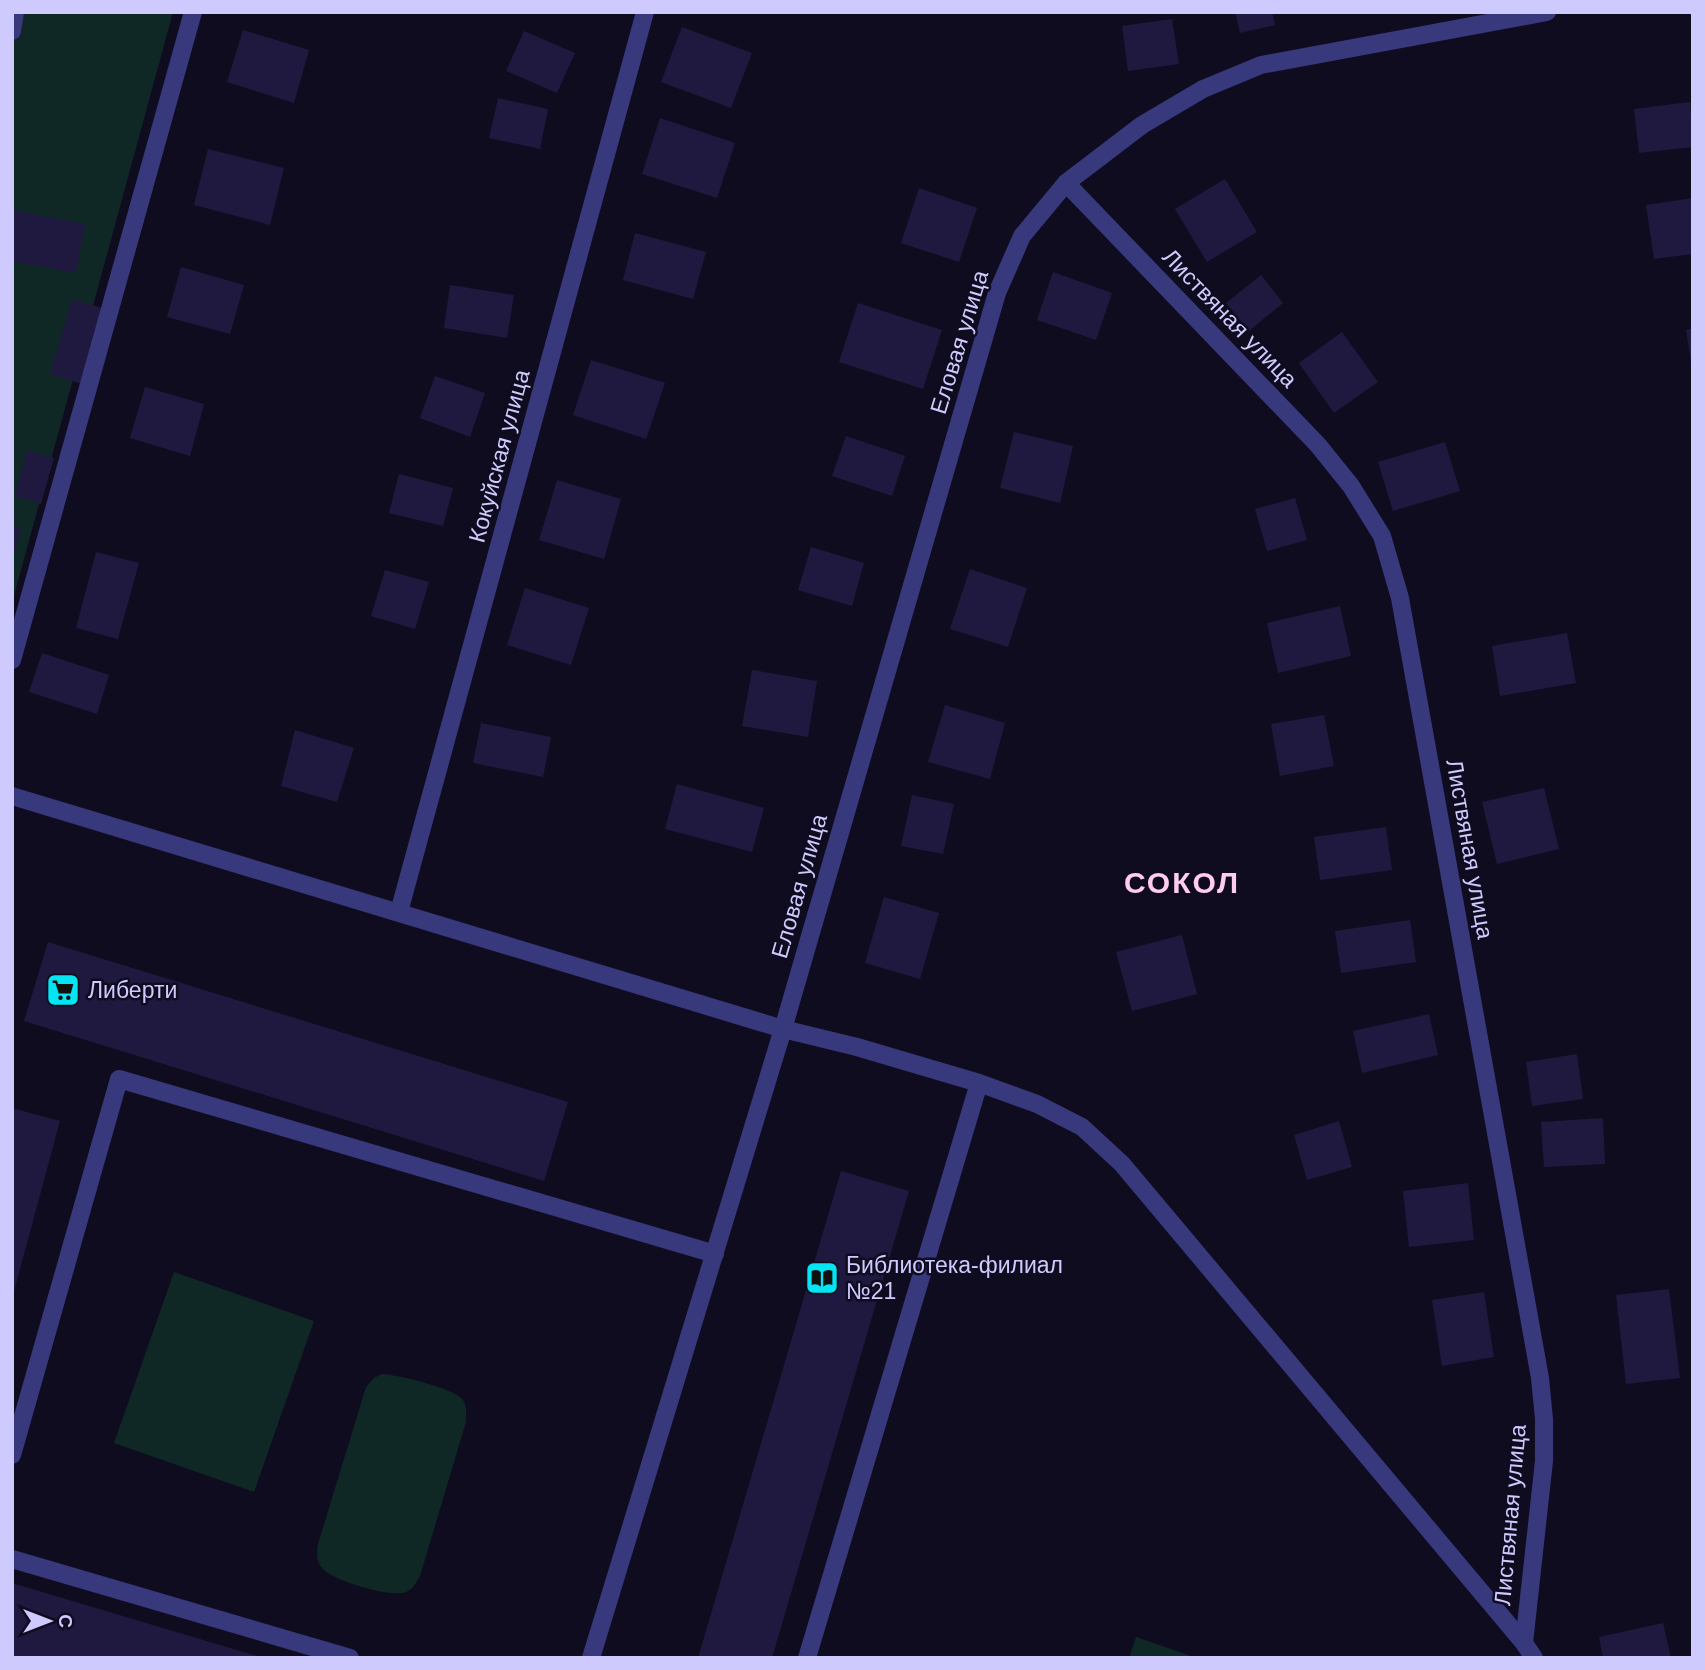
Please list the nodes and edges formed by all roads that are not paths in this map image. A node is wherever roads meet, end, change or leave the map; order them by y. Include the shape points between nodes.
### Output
1 (15, 12) edge
2 (193, 12) edge
3 (645, 12) edge
4 (1547, 12) edge
5 (12, 32) edge
6 (1066, 183) junction
7 (12, 660) edge
8 (12, 796) edge
9 (399, 912) junction
10 (783, 1029) junction
11 (979, 1083) junction
12 (715, 1254) junction
13 (12, 1455) edge
14 (12, 1559) edge
15 (1529, 1650) edge
16 (351, 1658) edge
17 (591, 1658) edge
18 (807, 1658) edge

1 - 5 street
2 - 7 street
3 - 9 street, Кокуйская улица
4 - 6 street, Еловая улица via 1261,65 1203,89 1142,125
6 - 10 street, Еловая улица via 1022,236 996,293
6 - 15 street, Листвяная улица via 1318,445 1351,485 1382,536 1400,598 1540,1378 1544,1461
8 - 9 street
9 - 10 street
10 - 11 street
10 - 12 street, Еловая улица
11 - 15 street via 1082,1127 1122,1164
11 - 18 street
12 - 13 street via 119,1079
12 - 17 street, Еловая улица
14 - 16 street

